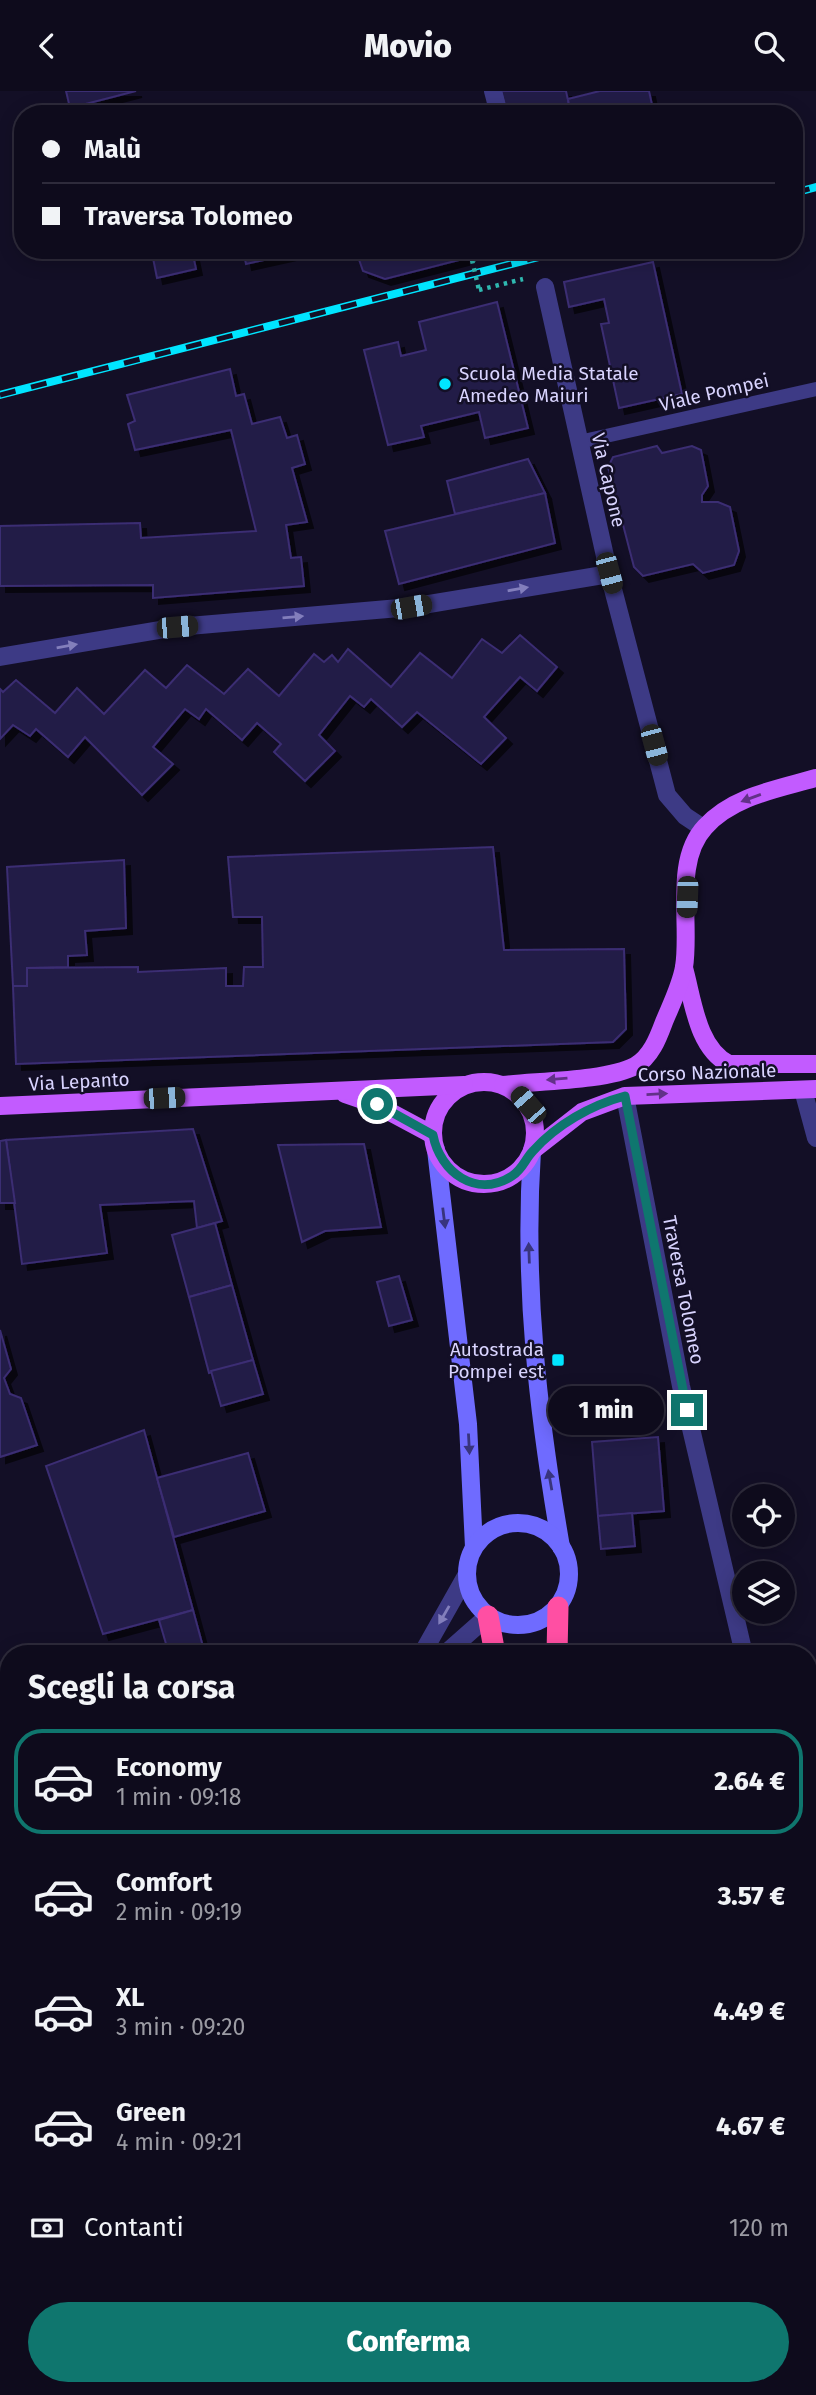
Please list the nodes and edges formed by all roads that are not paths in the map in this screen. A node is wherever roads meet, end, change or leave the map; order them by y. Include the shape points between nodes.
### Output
1 (545, 287) road end
2 (816, 389) edge
3 (579, 442) junction
4 (609, 573) junction
5 (0, 657) edge
6 (816, 778) edge
7 (703, 828) junction
8 (684, 968) junction
9 (816, 1063) edge
10 (464, 1085) junction
11 (503, 1085) junction
12 (329, 1090) junction
13 (809, 1090) edge
14 (625, 1096) junction
15 (0, 1106) edge
16 (816, 1138) edge
17 (434, 1142) junction
18 (533, 1151) junction
19 (474, 1547) junction
20 (561, 1547) junction
21 (466, 1576) junction
22 (558, 1607) junction
23 (488, 1616) junction
24 (427, 1645) edge
25 (455, 1645) edge
26 (493, 1645) edge
27 (557, 1645) edge
28 (742, 1645) edge

1 - 3 street, Via Capone
2 - 3 lane, Viale Pompei
3 - 4 street, Via Capone
5 -> 4 street via 177,627 411,607
4 - 7 street, Via Capone via 667,795
6 -> 7 main road via 728,807
7 - 8 main road via 688,874
8 - 9 main road, Corso Nazionale via 705,1040 718,1059 729,1064
8 -> 11 main road, Corso Nazionale via 658,1038 634,1067 595,1076
10 - 11 main road
10 - 12 main road, Via Lepanto
10 - 17 main road via 440,1105
11 - 18 main road via 528,1105 536,1136
12 - 15 main road, Via Lepanto
12 - 17 main road, Via Lepanto via 377,1104
14 -> 13 main road, Corso Nazionale
13 - 16 street
14 - 18 main road, Corso Nazionale via 582,1112
14 - 28 street, Traversa Tolomeo via 681,1387
17 - 18 main road via 454,1175 484,1184 513,1175
17 -> 19 main road via 468,1424
20 -> 18 main road via 541,1428 534,1351 528,1248
19 - 20 main road via 498,1527 524,1523 551,1535
19 - 21 main road
20 - 22 main road via 569,1577
21 - 23 main road via 477,1605
21 -> 24 street
22 - 23 main road via 533,1624 502,1623
22 - 27 highway
23 - 25 street
23 - 26 highway

